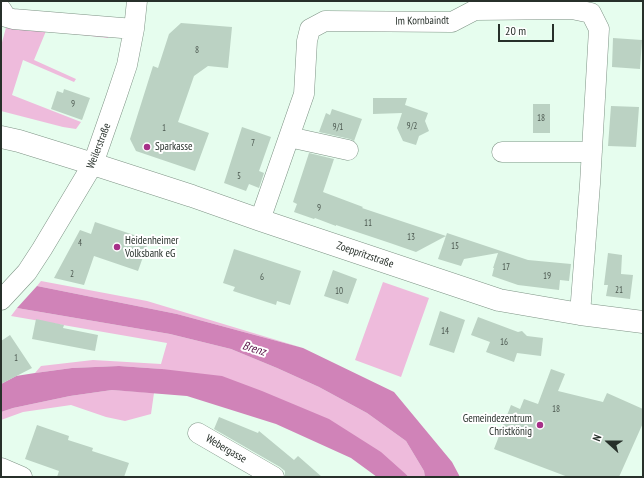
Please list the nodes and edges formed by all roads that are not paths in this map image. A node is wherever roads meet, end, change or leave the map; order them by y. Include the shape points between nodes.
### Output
1 (137, 1) edge
2 (1, 9) edge
3 (134, 29) junction
4 (289, 136) junction
5 (1, 137) edge
6 (348, 150) dead end
7 (502, 152) dead end
8 (592, 152) junction
9 (94, 164) junction
10 (260, 220) junction
11 (1, 300) edge
12 (580, 314) junction
13 (643, 322) edge
14 (198, 434) dead end
15 (1, 468) edge
16 (22, 477) edge
17 (274, 477) edge

1 - 3 street, Weilerstraße
2 - 3 street via 6,17 13,19
3 - 9 street, Weilerstraße via 127,65
4 - 6 street
4 - 8 street, Im Kornbaindt via 304,94 310,29 325,21 452,22 475,10 572,9 591,13 599,29
4 - 10 street, Im Kornbaindt
5 - 9 main road, Zoeppritzstraße
7 - 8 street
8 - 12 street, Im Kornbaindt
9 - 10 main road, Zoeppritzstraße
9 - 11 street, Weilerstraße via 27,272
10 - 12 main road, Zoeppritzstraße via 499,300
12 - 13 main road, Zoeppritzstraße
14 - 17 street, Webergasse
15 - 16 street

